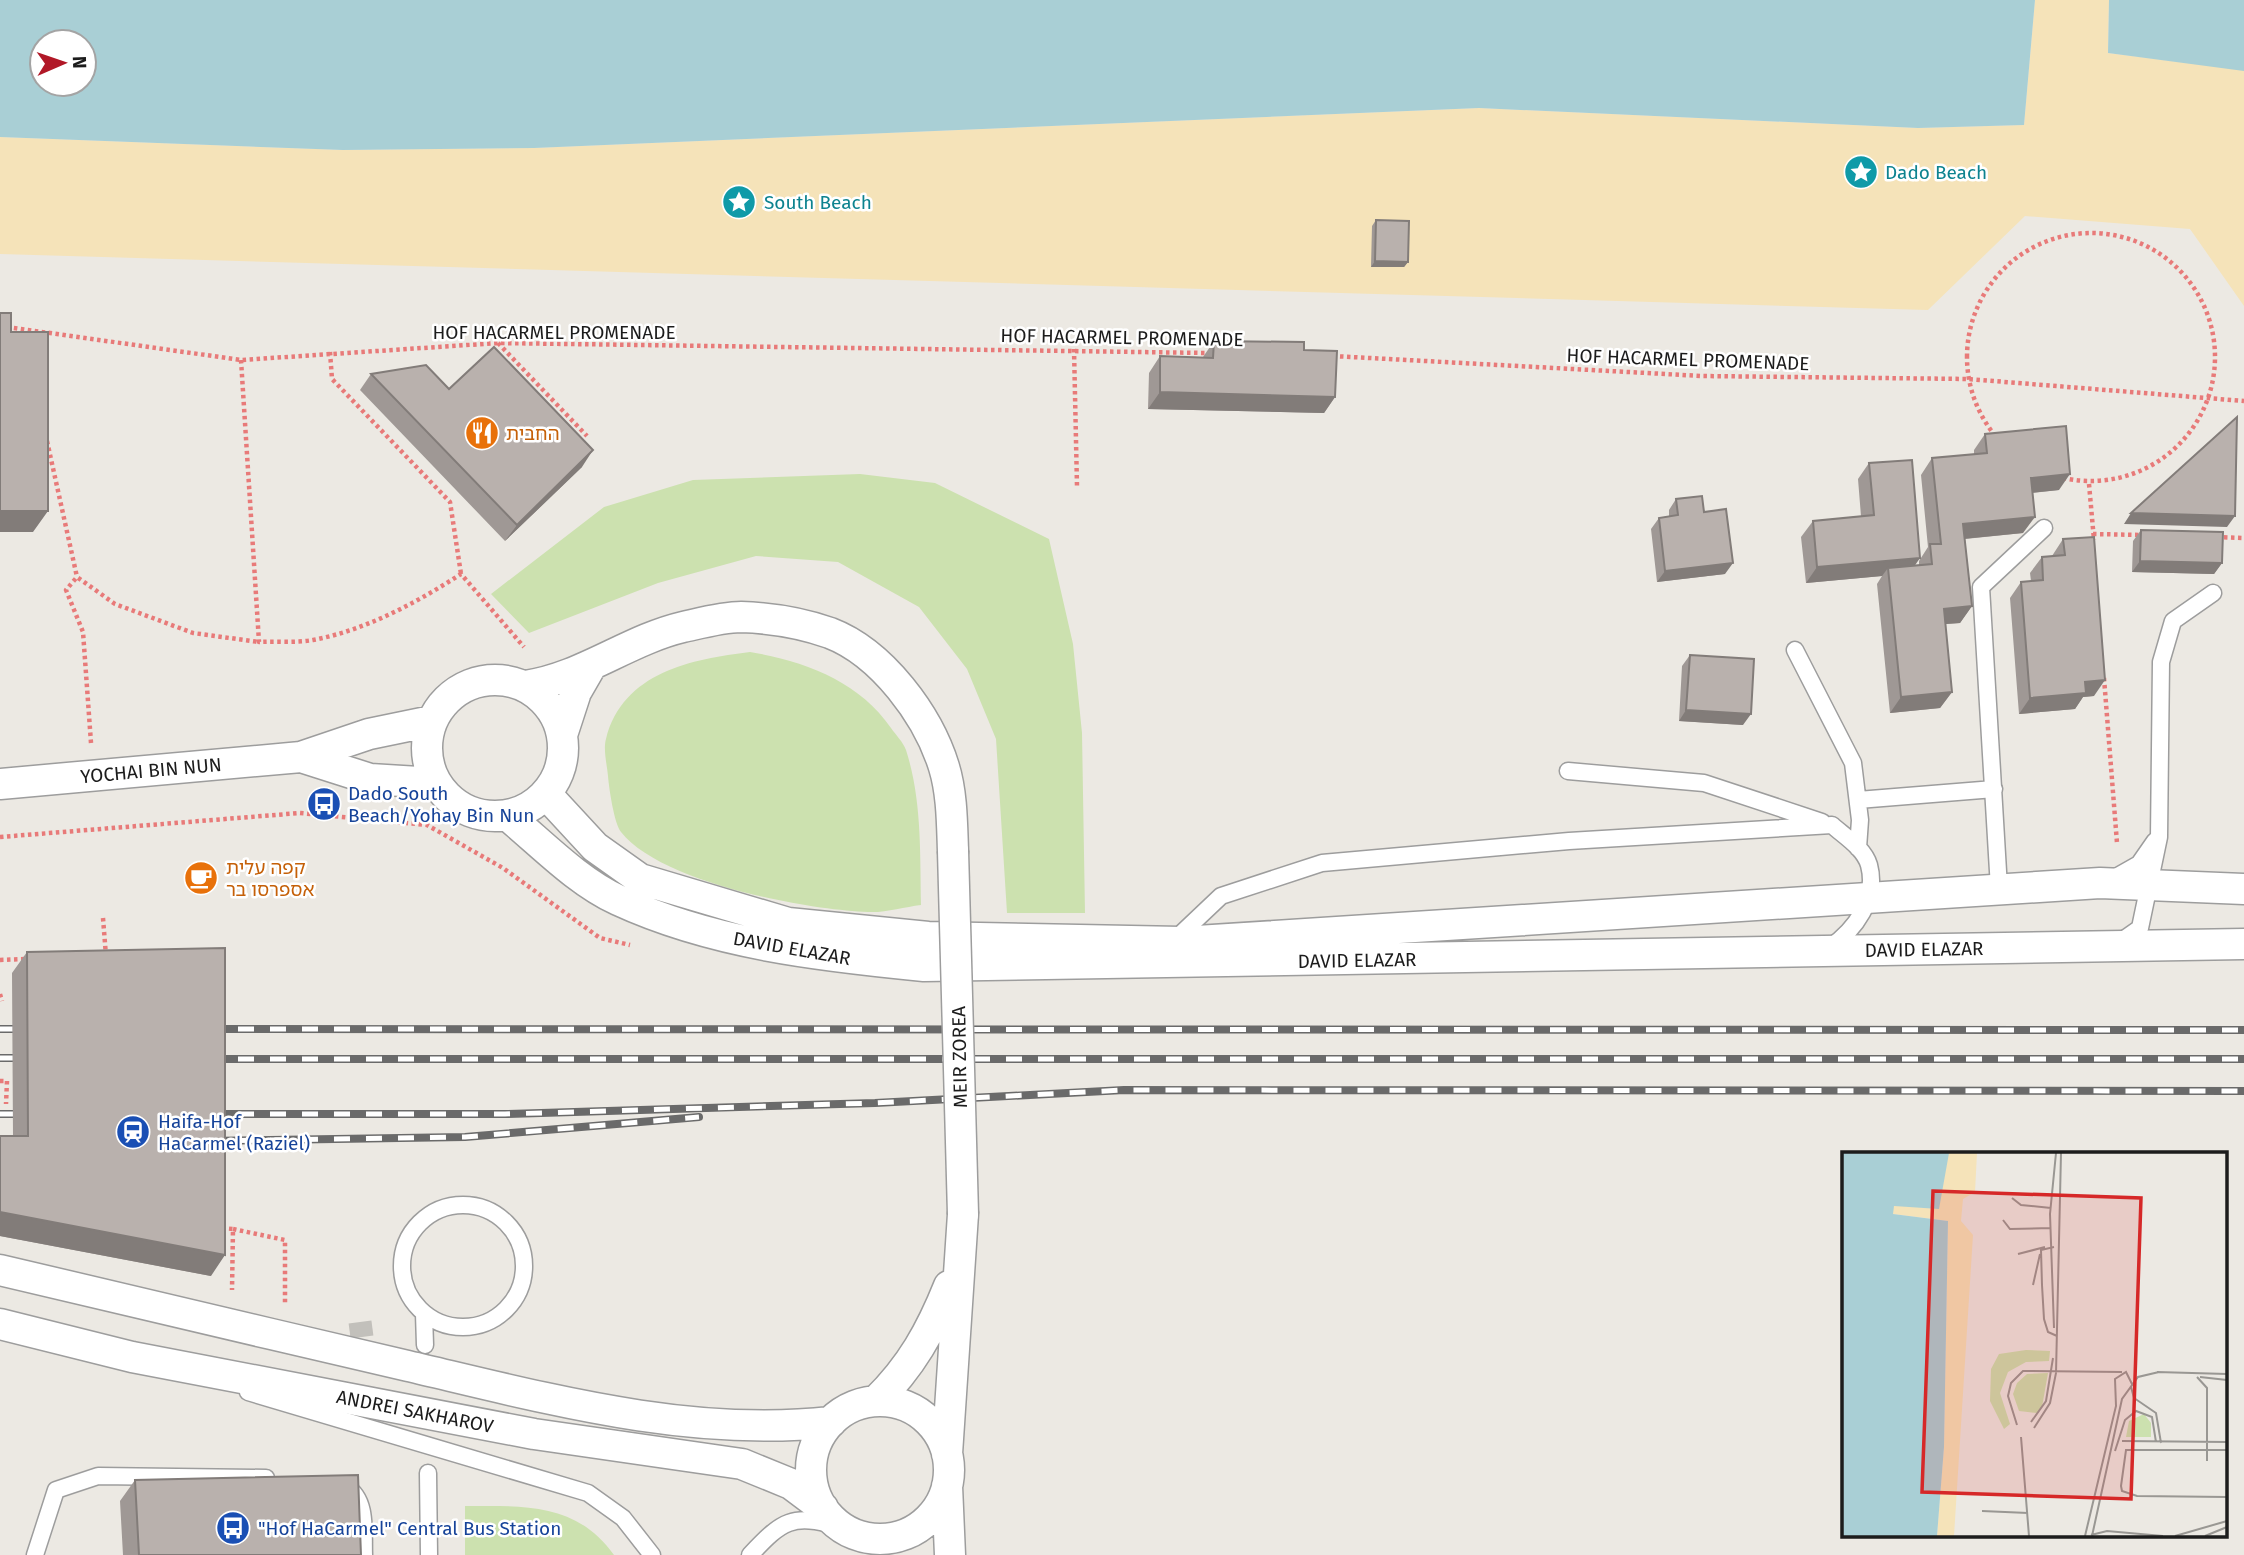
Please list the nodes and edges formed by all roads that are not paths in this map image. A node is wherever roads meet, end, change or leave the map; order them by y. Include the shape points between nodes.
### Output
1 (2043, 528) dead end
2 (2213, 593) dead end
3 (1795, 650) dead end
4 (591, 666) junction
5 (525, 686) junction
6 (432, 721) junction
7 (562, 735) junction
8 (302, 757) junction
9 (1568, 771) dead end
10 (435, 783) junction
11 (0, 785) edge
12 (1994, 789) junction
13 (546, 794) junction
14 (1858, 800) junction
15 (508, 816) junction
16 (1832, 825) junction
17 (2159, 837) junction
18 (1858, 848) junction
19 (2101, 883) junction
20 (2149, 884) junction
21 (1999, 888) junction
22 (2200, 888) junction
23 (2244, 889) edge
24 (1870, 896) junction
25 (1181, 942) junction
26 (2170, 944) junction
27 (2244, 944) edge
28 (2111, 945) junction
29 (1824, 951) junction
30 (1208, 963) junction
31 (958, 1263) junction
32 (0, 1270) edge
33 (424, 1314) junction
34 (0, 1324) edge
35 (425, 1345) dead end
36 (131, 1357) junction
37 (876, 1401) junction
38 (831, 1422) junction
39 (947, 1454) junction
40 (428, 1473) dead end
41 (281, 1478) edge
42 (333, 1480) edge
43 (947, 1486) junction
44 (841, 1523) junction
45 (35, 1555) edge
46 (364, 1555) edge
47 (429, 1555) edge
48 (652, 1555) edge
49 (750, 1555) edge
50 (892, 1555) edge
51 (950, 1555) edge

1 - 12 lane via 1981,587
2 - 17 lane via 2173,621 2161,662
3 - 14 lane via 1853,763
4 - 5 street
4 - 7 street via 571,703
4 - 31 street, MEIR ZOREA, bridge via 634,644 681,628 738,617 784,621 831,634 869,659 906,693 926,723 944,767 952,813 963,1214
5 - 6 street via 504,680 461,688 444,702
5 - 7 street via 549,707
6 - 8 street, YOCHAI BIN NUN via 369,734
6 - 10 street via 428,763
7 - 13 street via 563,756
8 - 10 street, YOCHAI BIN NUN via 370,779
8 - 11 street, YOCHAI BIN NUN
9 - 16 lane via 1704,783
10 - 15 street via 466,811
12 - 14 lane
12 - 21 lane
13 - 15 street
13 - 25 street, DAVID ELAZAR via 595,847 640,879 788,923 928,937
14 - 18 lane
15 - 30 street, DAVID ELAZAR via 566,865 616,899 692,927 771,947 924,966
16 - 18 lane
16 - 25 lane via 1569,841 1322,863 1222,896 1192,920
17 - 19 lane via 2133,870
17 - 20 lane
17 - 22 lane via 2162,863 2171,874
18 - 24 lane via 1869,864
19 - 20 street, DAVID ELAZAR
19 - 21 street, DAVID ELAZAR
20 - 22 street, DAVID ELAZAR
20 - 26 lane via 2149,926 2160,941
20 - 28 lane via 2140,928
21 - 24 street, DAVID ELAZAR
22 - 23 street, DAVID ELAZAR
24 - 25 street, DAVID ELAZAR
24 - 29 lane via 1849,931
25 - 30 lane via 1187,957
26 - 27 street, DAVID ELAZAR
26 - 28 street, DAVID ELAZAR
28 - 29 street, DAVID ELAZAR
29 - 30 street, DAVID ELAZAR
31 - 37 street, MEIR ZOREA via 919,1351
31 - 39 street, MEIR ZOREA
32 - 38 street, ANDREI SAKHAROV via 520,1392 692,1423 775,1427
33 - 33 lane via 461,1328 498,1317 510,1305 524,1273 523,1255 506,1223 491,1212 452,1206 418,1225 402,1261 411,1299
33 - 35 lane
34 - 36 street, ANDREI SAKHAROV
36 - 44 street, ANDREI SAKHAROV via 534,1434 742,1464 792,1484
36 - 48 lane via 588,1493 623,1517
37 - 38 street via 844,1411
37 - 39 street via 913,1409 928,1420
38 - 44 street via 818,1441 812,1463 813,1487
39 - 43 street
40 - 47 lane
41 - 45 lane via 98,1476 56,1490
42 - 46 lane via 354,1491 362,1509
43 - 44 street via 939,1507 924,1524 905,1535 883,1539
43 - 51 street
44 - 49 lane via 806,1518 779,1527
44 - 50 street

